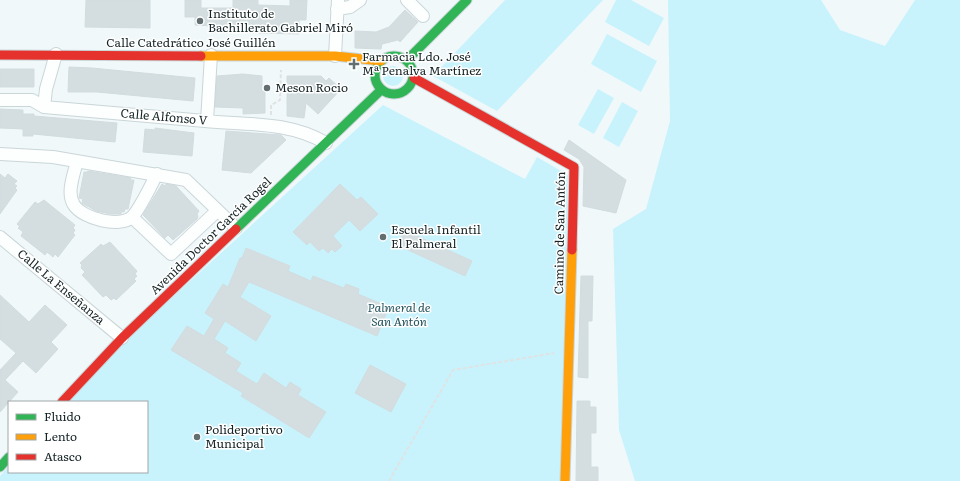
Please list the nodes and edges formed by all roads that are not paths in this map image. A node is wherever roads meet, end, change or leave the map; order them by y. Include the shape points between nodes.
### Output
1 (360, 0) edge
2 (407, 0) edge
3 (467, 0) edge
4 (338, 4) edge
5 (423, 16) dead end
6 (56, 54) junction
7 (0, 55) edge
8 (211, 55) junction
9 (335, 56) junction
10 (407, 60) junction
11 (381, 61) junction
12 (414, 78) junction
13 (381, 90) junction
14 (0, 100) edge
15 (44, 107) junction
16 (207, 121) junction
17 (326, 143) junction
18 (0, 154) edge
19 (77, 161) junction
20 (157, 174) junction
21 (217, 211) junction
22 (132, 217) junction
23 (236, 228) junction
24 (0, 237) edge
25 (122, 338) junction
26 (63, 401) edge
27 (8, 458) edge
28 (0, 467) edge
29 (565, 481) edge

1 - 4 street via 350,7
2 - 5 street
3 - 10 street
4 - 9 street
6 - 7 street, Calle Catedrático José Guillén
6 - 8 street, Calle Catedrático José Guillén
6 - 15 street via 46,89
8 - 9 street, Calle Catedrático José Guillén
8 - 16 street
9 - 11 street, Calle Catedrático José Guillén
10 - 11 street via 394,56
10 - 12 street
11 - 13 street via 376,67 375,75 376,83
12 - 13 street via 410,88 401,94 390,95
12 - 29 street, Camino de San Antón via 574,167
13 - 17 street, Avenida Doctor García Rogel
14 - 15 street, Calle Alfonso V via 32,100
15 - 16 street, Calle Alfonso V
16 - 17 street, Calle Alfonso V via 271,125 301,131
17 - 23 street, Avenida Doctor García Rogel
18 - 19 street
19 - 20 street
19 - 22 street via 70,189 74,205 96,220 123,222
20 - 21 street via 186,180
20 - 22 street
21 - 22 street via 171,254
21 - 23 street
23 - 25 street, Avenida Doctor García Rogel
24 - 25 street, Calle La Enseñanza
25 - 26 street, Avenida Doctor García Rogel
27 - 28 street

